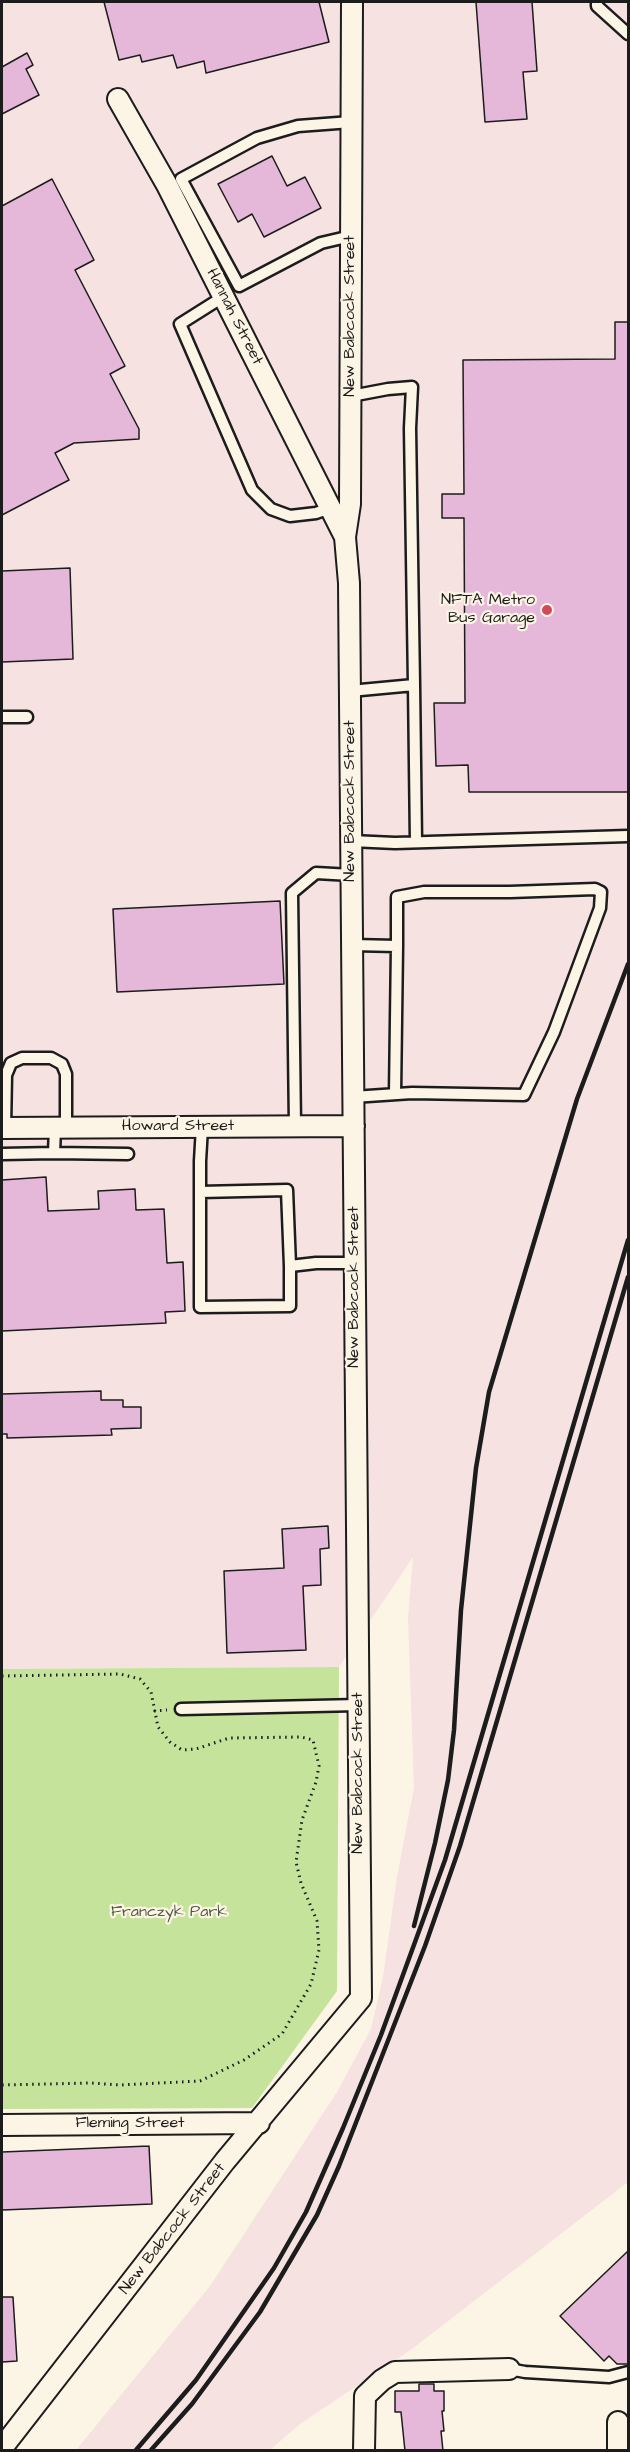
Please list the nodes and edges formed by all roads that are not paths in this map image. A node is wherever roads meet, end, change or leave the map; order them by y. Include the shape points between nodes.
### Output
1 (352, 2) edge
2 (597, 2) edge
3 (628, 34) edge
4 (118, 99) dead end
5 (351, 122) junction
6 (174, 182) junction
7 (351, 236) junction
8 (231, 292) junction
9 (351, 396) junction
10 (330, 508) junction
11 (345, 537) junction
12 (414, 685) junction
13 (350, 691) junction
14 (2, 717) edge
15 (27, 717) dead end
16 (628, 836) edge
17 (351, 841) junction
18 (416, 842) junction
19 (351, 875) junction
20 (352, 945) junction
21 (397, 946) junction
22 (395, 1094) junction
23 (353, 1098) junction
24 (296, 1126) junction
25 (354, 1126) junction
26 (202, 1127) junction
27 (3, 1128) edge
28 (60, 1128) junction
29 (2, 1154) edge
30 (54, 1154) junction
31 (128, 1154) dead end
32 (200, 1192) junction
33 (355, 1263) junction
34 (290, 1266) junction
35 (358, 1705) junction
36 (181, 1709) dead end
37 (259, 2124) junction
38 (2, 2125) edge
39 (509, 2368) joint
40 (628, 2372) edge
41 (618, 2422) dead end
42 (2, 2448) edge
43 (364, 2451) edge
44 (618, 2451) edge

1 - 5 street, New Babcock Street
2 - 3 lane
4 - 6 street, Hannah Street
5 - 6 lane via 298,126 257,138
5 - 7 street, New Babcock Street
6 - 8 street, Hannah Street
7 - 8 lane via 321,243
7 - 9 street, New Babcock Street
8 - 10 street, Hannah Street
8 - 10 lane via 180,324 252,490 271,508 290,516
9 - 11 street, New Babcock Street via 350,504
9 - 12 lane via 412,387
10 - 11 street, Hannah Street
11 - 13 street, New Babcock Street
12 - 13 lane
12 - 18 lane
13 - 17 street, New Babcock Street
14 - 15 lane
16 - 18 lane
17 - 18 lane
17 - 19 street, New Babcock Street
19 - 20 street, New Babcock Street
19 - 24 lane via 316,873 292,892
20 - 21 lane
20 - 23 street, New Babcock Street
21 - 22 lane
21 - 22 lane via 397,897 424,892 601,892 600,908 555,1032 524,1095
22 - 23 lane
23 - 25 street, New Babcock Street
24 - 25 street, Howard Street
24 - 26 street, Howard Street
25 - 33 street, New Babcock Street
26 - 28 street, Howard Street
26 - 32 lane
27 - 28 street, Howard Street
27 - 28 lane via 6,1075 11,1064 22,1058 51,1058 62,1064 66,1074
28 - 30 lane
29 - 30 lane
30 - 31 lane
32 - 34 lane via 287,1190
32 - 34 lane via 200,1307 290,1306
33 - 34 lane
33 - 35 street, New Babcock Street
35 - 36 lane
35 - 37 street, New Babcock Street via 361,1998
37 - 38 street, Fleming Street
37 - 42 street, New Babcock Street via 225,2161
39 - 40 lane via 609,2377
39 - 43 street via 395,2372 365,2396
41 - 44 street

